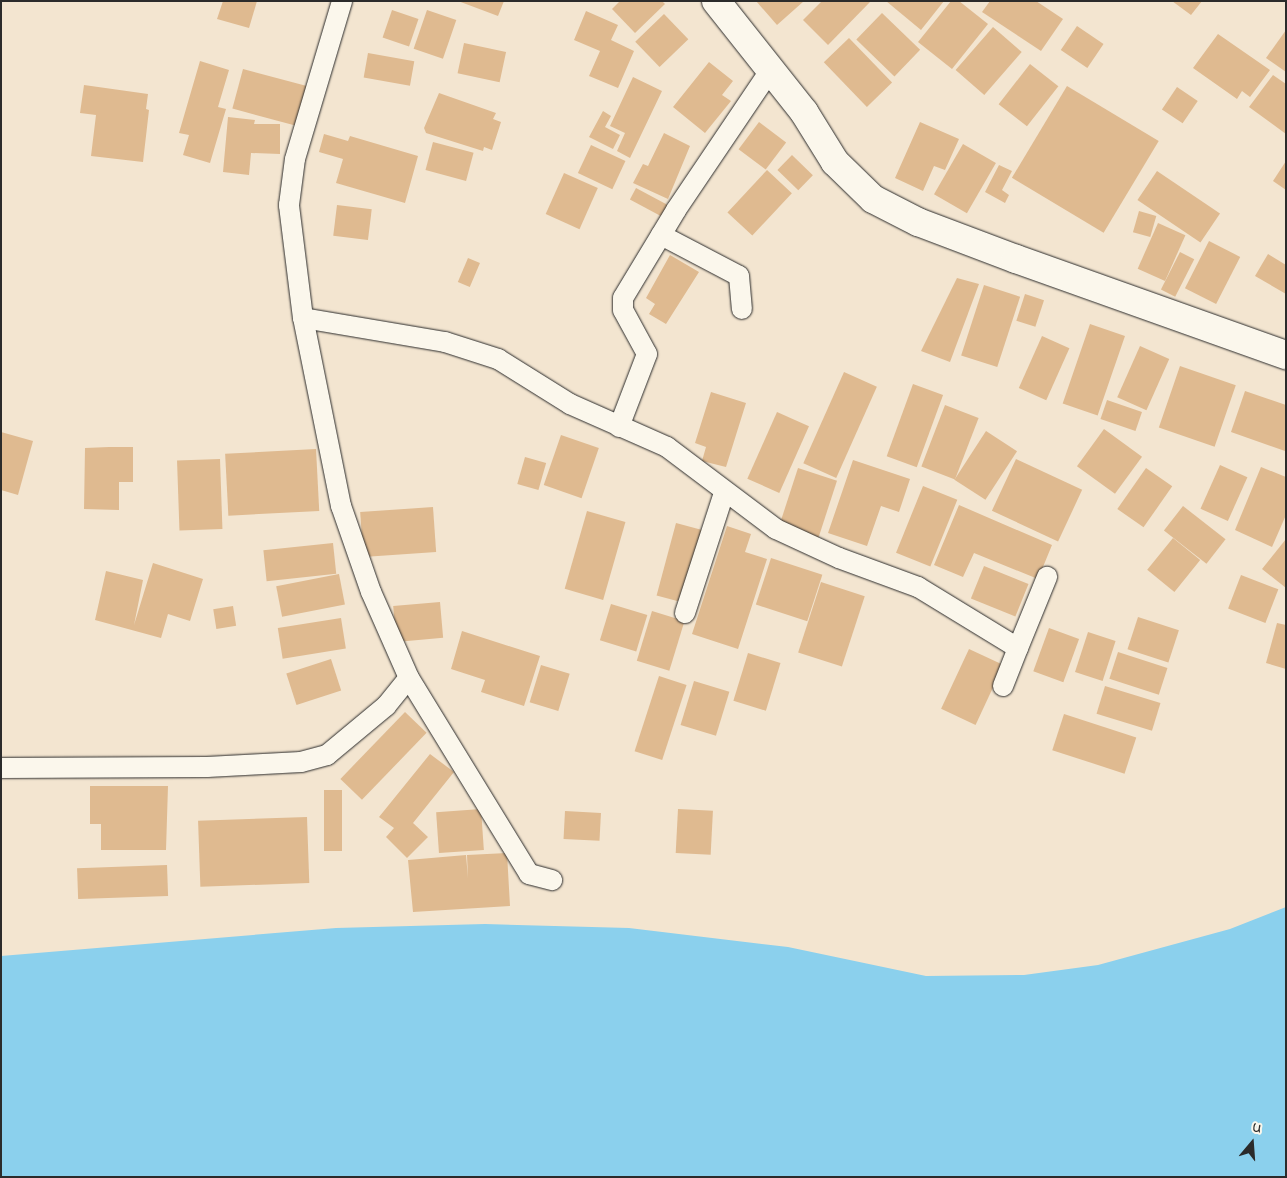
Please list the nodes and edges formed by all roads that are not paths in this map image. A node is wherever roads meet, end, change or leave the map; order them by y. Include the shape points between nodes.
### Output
1 (342, 1) edge
2 (716, 1) edge
3 (771, 69) junction
4 (661, 235) junction
5 (742, 309) dead end
6 (303, 318) junction
7 (1283, 348) edge
8 (619, 427) junction
9 (724, 493) junction
10 (1047, 577) dead end
11 (685, 613) dead end
12 (1018, 648) junction
13 (409, 678) junction
14 (1003, 686) dead end
15 (1, 768) edge
16 (552, 880) dead end

1 - 6 street via 294,168 289,205
2 - 3 highway
3 - 4 street
3 - 7 highway via 804,112 835,162 873,199 918,222 1016,259
4 - 5 street via 739,276
4 - 8 street via 622,301 623,310 647,354
6 - 8 street via 444,342 485,353 570,404
6 - 13 street via 341,506 371,592
8 - 9 street via 667,447
9 - 11 street
9 - 12 street via 776,529 839,558 918,587
10 - 12 street
12 - 14 street
13 - 15 street via 386,706 334,750 301,762 207,767
13 - 16 street via 528,873

